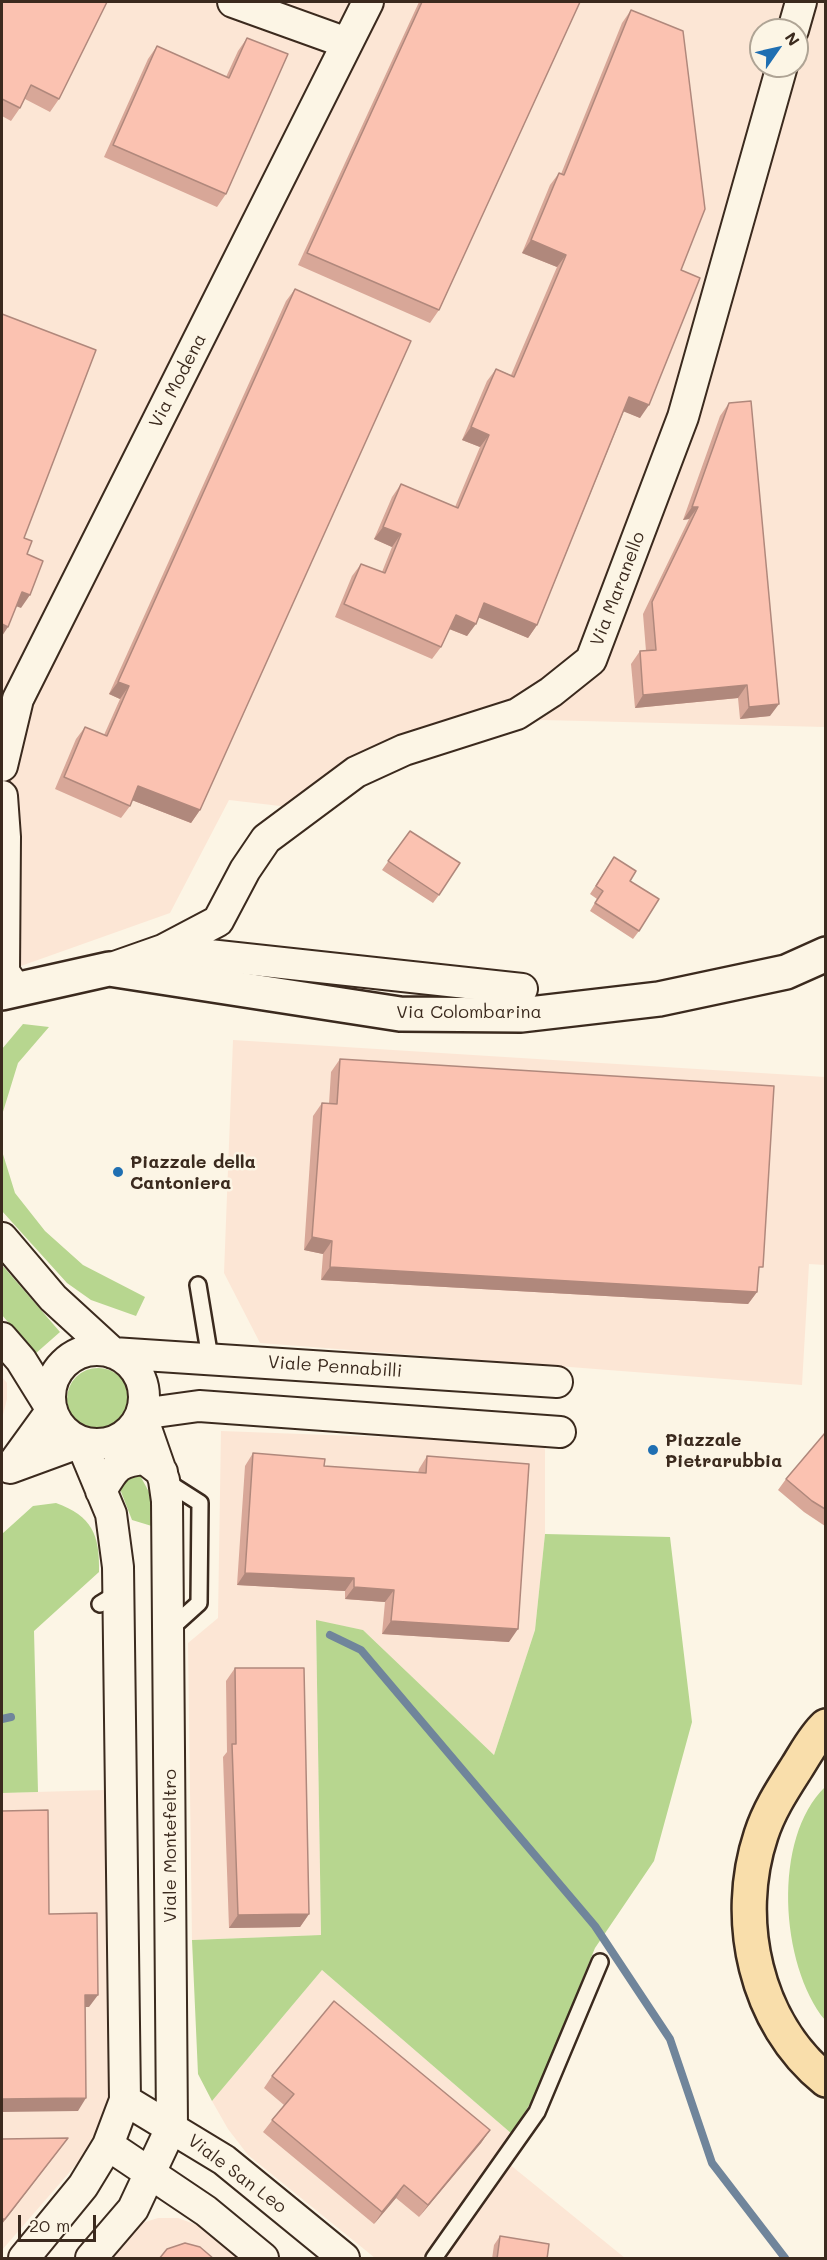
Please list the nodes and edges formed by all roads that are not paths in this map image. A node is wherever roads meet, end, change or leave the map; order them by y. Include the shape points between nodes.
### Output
1 (232, 2) edge
2 (368, 2) edge
3 (801, 2) edge
4 (796, 18) edge
5 (347, 44) junction
6 (779, 78) edge
7 (2, 766) edge
8 (2, 796) edge
9 (218, 921) joint
10 (163, 950) junction
11 (825, 954) edge
12 (109, 969) junction
13 (522, 989) dead end
14 (6, 996) edge
15 (2, 1238) edge
16 (198, 1285) dead end
17 (2, 1338) edge
18 (113, 1353) junction
19 (210, 1358) junction
20 (557, 1382) dead end
21 (52, 1410) junction
22 (141, 1414) junction
23 (560, 1432) dead end
24 (81, 1442) junction
25 (6, 1472) edge
26 (163, 1476) junction
27 (101, 1491) junction
28 (825, 1726) edge
29 (825, 1752) edge
30 (787, 1782) junction
31 (600, 1962) dead end
32 (825, 2080) edge
33 (124, 2100) junction
34 (172, 2126) junction
35 (108, 2145) junction
36 (150, 2173) junction
37 (24, 2259) edge
38 (91, 2259) edge
39 (264, 2259) edge
40 (344, 2259) edge
41 (434, 2259) edge

1 - 5 street
2 - 5 street, Via Modena
3 - 4 street
5 - 7 street, Via Modena via 18,699
6 - 9 street, Via Maranello via 683,417 591,660 517,714 404,750 356,772 266,839 244,870
8 - 14 street
9 - 10 street, Via Colombarina
10 - 12 street, Via Colombarina
10 - 13 street, Via Colombarina
11 - 12 street, Via Colombarina via 786,972 659,999 521,1015 400,1014
12 - 14 street, Via Colombarina
15 - 18 street via 53,1298
16 - 19 lane
17 - 21 street via 21,1360
18 - 19 street, Viale Pennabilli
18 - 21 street via 84,1352 60,1368 50,1396
18 - 22 street via 126,1360 142,1384
19 - 20 street, Viale Pennabilli
21 - 24 street via 58,1424
21 - 25 street
22 - 23 street via 199,1406
22 - 24 street via 124,1436 110,1443
22 - 26 street, Viale Montefeltro
24 - 25 street
24 - 27 street
26 - 27 street via 145,1459 129,1460 116,1467
26 - 34 street, Viale Montefeltro
27 - 33 street via 111,1514 118,1567 109,1598
28 - 30 highway
29 - 30 highway
30 - 32 highway via 771,1810 757,1852 749,1896 750,1939 759,1982 782,2029
31 - 41 lane via 537,2112
33 - 34 street, Viale San Leo
33 - 35 street
34 - 36 street, Viale Montefeltro
34 - 40 street, Viale San Leo via 224,2160
35 - 36 street
35 - 37 street via 83,2186
36 - 38 street, Viale Montefeltro via 133,2210
36 - 39 street via 206,2211

